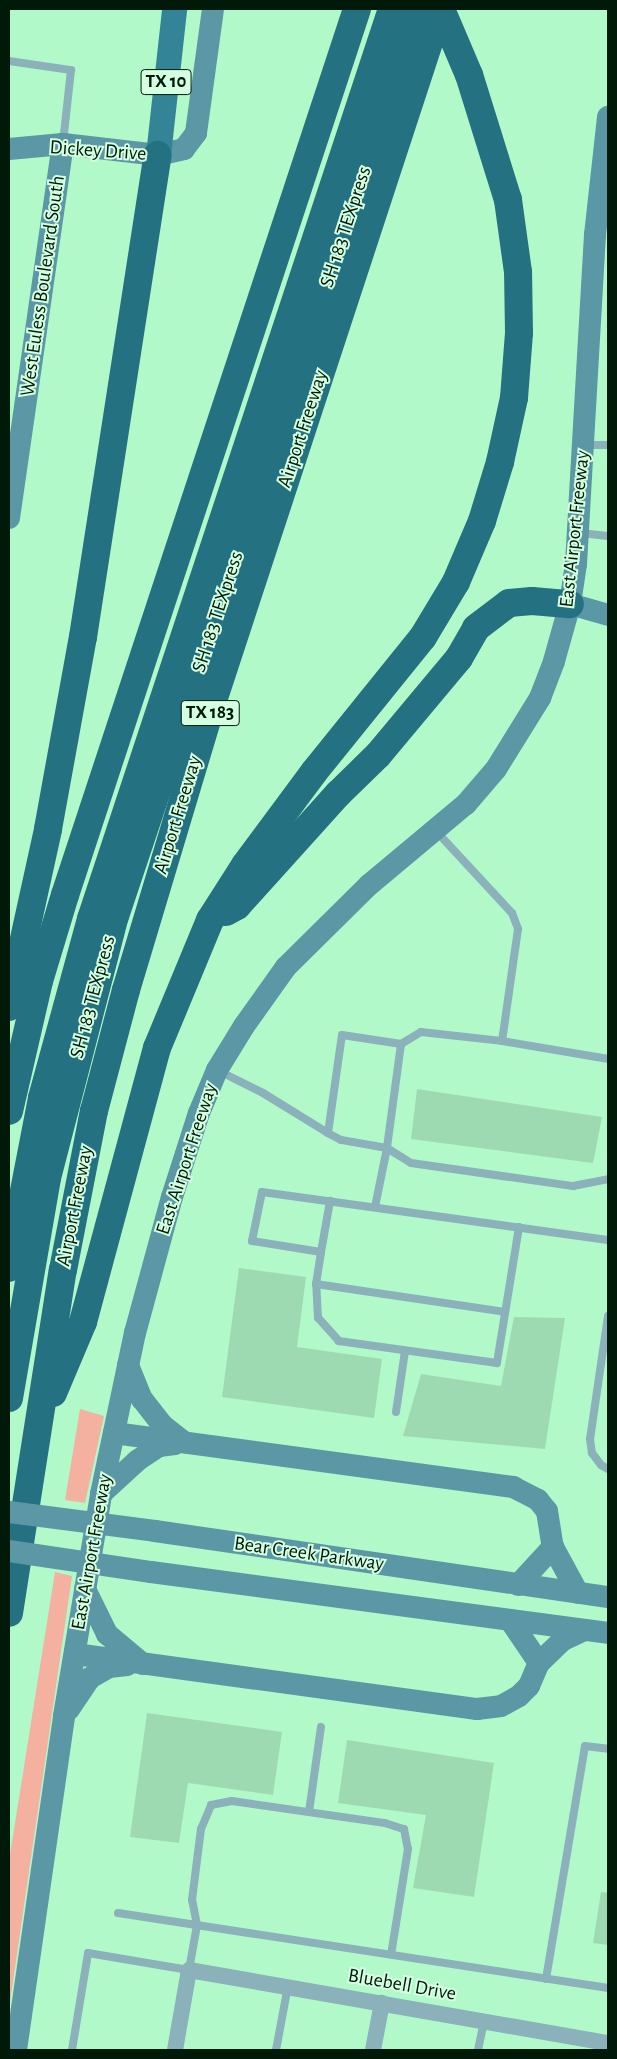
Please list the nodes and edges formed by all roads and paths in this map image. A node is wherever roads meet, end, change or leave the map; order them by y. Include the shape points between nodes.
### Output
1 (174, 9) edge
2 (213, 9) edge
3 (357, 9) edge
4 (392, 9) edge
5 (418, 9) edge
6 (440, 9) edge
7 (9, 61) edge
8 (608, 117) edge
9 (63, 144) junction
10 (9, 149) edge
11 (158, 155) junction
12 (584, 445) junction
13 (608, 445) edge
14 (9, 518) edge
15 (578, 532) junction
16 (608, 536) edge
17 (570, 604) junction
18 (608, 615) edge
19 (436, 831) junction
20 (210, 920) junction
21 (9, 1007) edge
22 (502, 1042) junction
23 (401, 1044) junction
24 (608, 1059) edge
25 (217, 1070) junction
26 (9, 1112) edge
27 (328, 1133) junction
28 (387, 1148) junction
29 (608, 1179) edge
30 (330, 1201) junction
31 (375, 1207) junction
32 (519, 1227) junction
33 (608, 1240) edge
34 (321, 1252) junction
35 (9, 1268) edge
36 (316, 1284) junction
37 (505, 1312) junction
38 (608, 1316) edge
39 (405, 1351) junction
40 (128, 1365) junction
41 (9, 1398) edge
42 (396, 1412) dead end
43 (36, 1432) junction
44 (114, 1433) junction
45 (185, 1443) junction
46 (608, 1469) edge
47 (101, 1494) junction
48 (9, 1512) edge
49 (553, 1547) junction
50 (9, 1551) edge
51 (518, 1584) junction
52 (85, 1589) junction
53 (578, 1593) junction
54 (608, 1597) edge
55 (9, 1613) edge
56 (510, 1620) junction
57 (584, 1630) junction
58 (608, 1633) edge
59 (75, 1654) junction
60 (539, 1663) junction
61 (143, 1664) junction
62 (64, 1716) junction
63 (321, 1727) dead end
64 (608, 1750) edge
65 (309, 1812) junction
66 (118, 1913) dead end
67 (197, 1925) junction
68 (391, 1955) junction
69 (189, 1970) junction
70 (546, 1978) junction
71 (288, 1986) junction
72 (608, 1988) edge
73 (382, 2003) junction
74 (484, 2021) junction
75 (564, 2043) edge
76 (608, 2043) edge
77 (16, 2050) edge
78 (72, 2050) edge
79 (175, 2050) edge
80 (276, 2050) edge
81 (373, 2050) edge
82 (478, 2050) edge

1 - 11 main road, TX 10
2 - 11 main road, Dickey Drive via 196,133 179,152
3 - 26 highway via 65,895 39,981
4 - 35 highway, SH 183 TEXpress via 92,919 42,1098
5 - 41 highway, SH 183 TEXpress via 115,916 47,1178
6 - 20 highway via 469,74 508,200 518,272 519,333 514,398 500,462 482,521 456,582 423,637 314,772 245,865
6 - 43 highway, Airport Freeway / TX 183 via 204,732 128,980 78,1188
7 - 9 lane via 71,70
8 - 12 main road, East Airport Freeway via 595,235
9 - 10 main road, Dickey Drive
9 - 11 main road, Dickey Drive
9 - 14 main road, West Euless Boulevard South
11 - 21 highway via 83,637 48,829
12 - 13 lane
12 - 15 main road, East Airport Freeway
15 - 16 lane
15 - 17 main road, East Airport Freeway
17 - 18 main road
17 - 19 main road, East Airport Freeway via 543,691 521,731 496,769
17 - 20 highway via 509,603 476,628 458,658 378,755 338,794 237,906
19 - 22 lane via 512,913 518,929
19 - 25 main road, East Airport Freeway via 369,885 286,967
20 - 43 highway via 156,1048 83,1322
22 - 23 lane via 421,1032
22 - 24 lane
23 - 27 lane via 342,1034
23 - 28 lane
25 - 27 lane via 263,1093
25 - 40 main road, East Airport Freeway via 199,1113 172,1197
27 - 28 lane via 341,1140
28 - 29 lane via 411,1163 573,1186
28 - 31 lane
30 - 31 lane
30 - 34 lane
30 - 34 lane via 262,1192 252,1241
31 - 32 lane
32 - 33 lane
32 - 37 lane
34 - 36 lane
36 - 37 lane
36 - 39 lane via 318,1318 339,1341
37 - 39 lane via 497,1363
38 - 46 lane via 590,1439 592,1453
39 - 42 lane
40 - 44 main road, East Airport Freeway
40 - 45 main road via 142,1399 162,1425
43 - 55 highway, Airport Freeway / TX 183
44 - 45 main road
44 - 47 main road, East Airport Freeway
45 - 47 main road via 159,1446 138,1460
45 - 49 main road via 513,1486 538,1500 547,1511
47 - 52 main road, East Airport Freeway
48 - 51 main road, Bear Creek Parkway, bridge
49 - 51 main road
49 - 53 main road
50 - 56 main road, Bear Creek Parkway, bridge
51 - 53 main road, Bear Creek Parkway
52 - 59 main road, East Airport Freeway
52 - 61 main road via 107,1634
53 - 54 main road, Bear Creek Parkway
56 - 57 main road, Bear Creek Parkway
56 - 60 main road
57 - 58 main road, Bear Creek Parkway
57 - 60 main road via 563,1640
59 - 61 main road
59 - 62 main road, East Airport Freeway
60 - 61 main road via 529,1686 519,1696 501,1706 476,1709
61 - 62 main road via 109,1667 90,1678
62 - 77 main road, East Airport Freeway
63 - 65 lane
64 - 70 lane via 585,1746
65 - 67 lane via 232,1802 211,1805 201,1829 192,1900
65 - 68 lane via 385,1823 404,1830 408,1850
66 - 67 lane
67 - 68 lane
67 - 69 lane
68 - 70 lane
69 - 71 street, Bluebell Drive
69 - 78 lane via 88,1953
69 - 79 street
70 - 72 lane
71 - 73 street, Bluebell Drive
71 - 80 lane
73 - 74 street, Bluebell Drive
73 - 81 street
74 - 75 street, Bluebell Drive
74 - 82 lane
75 - 76 street, Bluebell Drive

